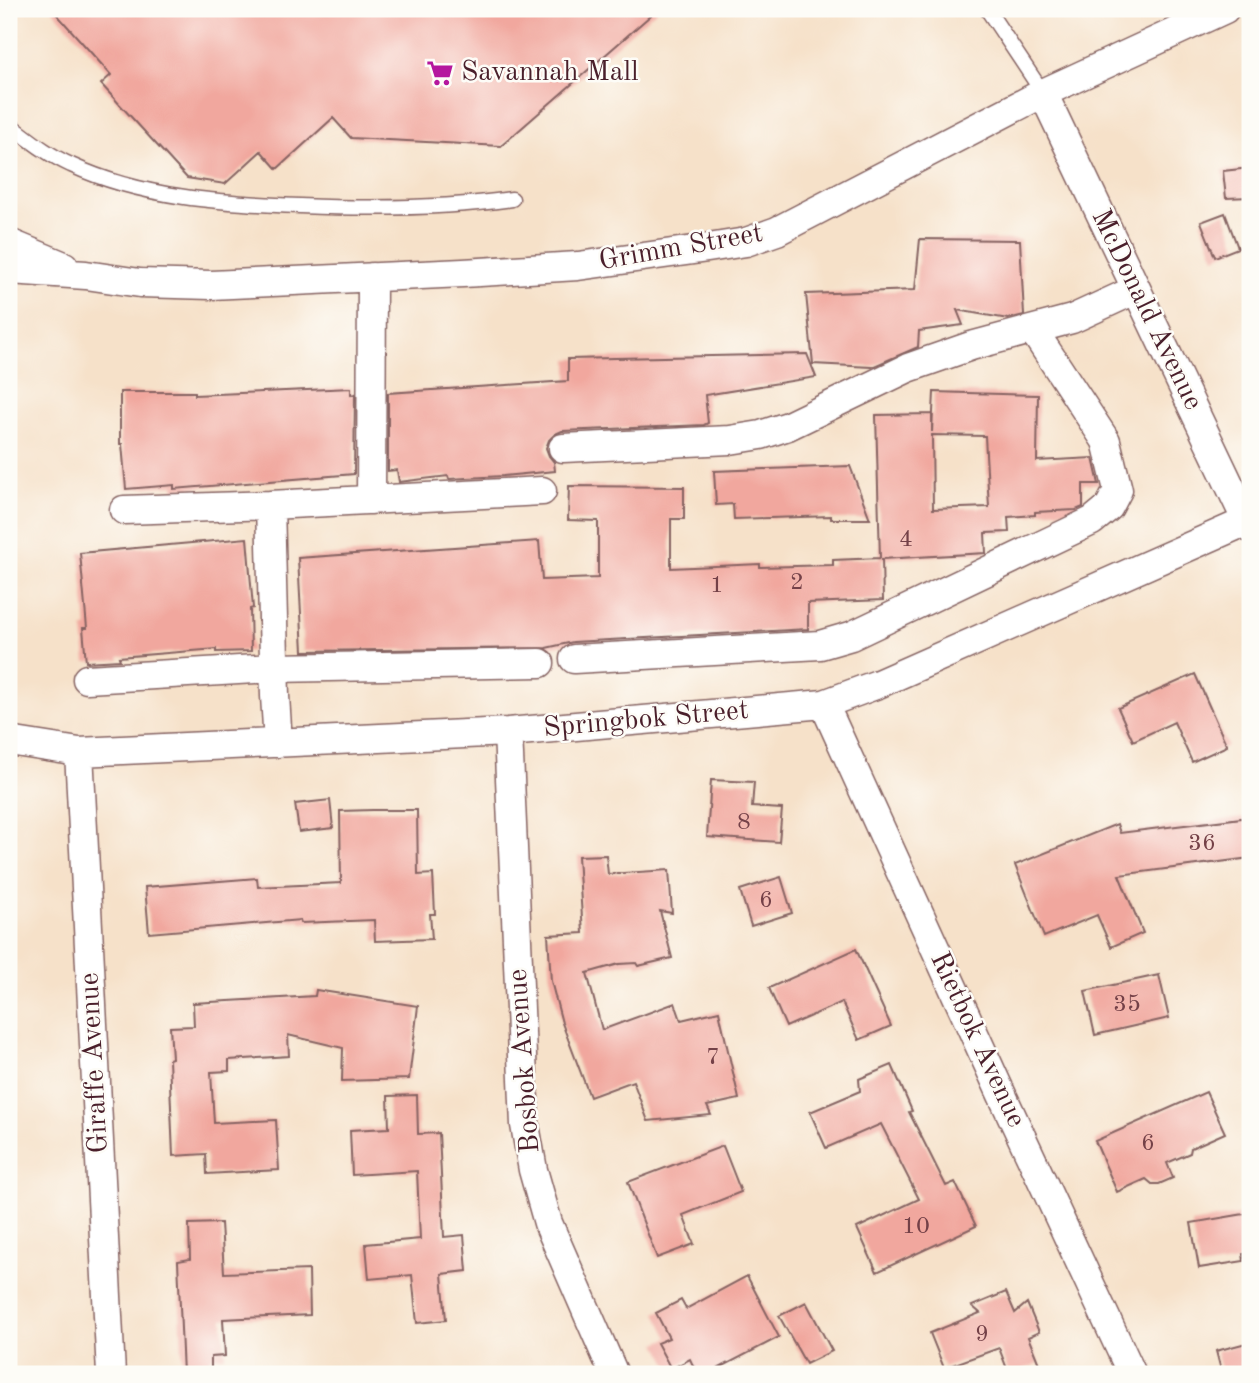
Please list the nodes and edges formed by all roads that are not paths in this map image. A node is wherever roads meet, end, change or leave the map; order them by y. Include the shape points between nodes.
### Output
1 (987, 9) edge
2 (1225, 9) edge
3 (1043, 93) junction
4 (9, 124) edge
5 (512, 199) dead end
6 (9, 243) edge
7 (9, 270) edge
8 (86, 275) junction
9 (372, 278) junction
10 (1135, 290) junction
11 (1033, 330) junction
12 (563, 448) dead end
13 (542, 491) dead end
14 (371, 500) junction
15 (270, 505) junction
16 (124, 510) dead end
17 (1249, 524) edge
18 (574, 659) dead end
19 (540, 663) dead end
20 (274, 668) junction
21 (87, 679) dead end
22 (824, 704) junction
23 (508, 732) junction
24 (9, 741) edge
25 (278, 743) junction
26 (79, 752) junction
27 (111, 1374) edge
28 (614, 1374) edge
29 (1132, 1374) edge

1 - 3 lane
2 - 3 street, Grimm Street
3 - 9 street, Grimm Street via 789,225 746,242 578,266
3 - 10 street, McDonald Avenue
4 - 5 lane via 50,155 76,167 185,197 395,209
6 - 8 street, Grimm Street
7 - 8 street, Grimm Street
8 - 9 street, Grimm Street via 140,283 211,285
9 - 14 street
10 - 11 street via 1072,319
10 - 17 street, McDonald Avenue
11 - 12 street via 908,368 761,435
11 - 18 street via 1106,441 1118,490 1109,507 1092,521 851,636 820,645
13 - 14 street
14 - 15 street
15 - 16 street
15 - 20 street
17 - 22 street, Springbok Street
19 - 20 street
20 - 21 street
20 - 25 street
22 - 23 street, Springbok Street
22 - 29 street, Rietbok Avenue
23 - 25 street, Springbok Street
23 - 28 street, Bosbok Avenue via 525,1125 548,1223
24 - 26 street, Springbok Street
25 - 26 street, Springbok Street
26 - 27 street, Giraffe Avenue

